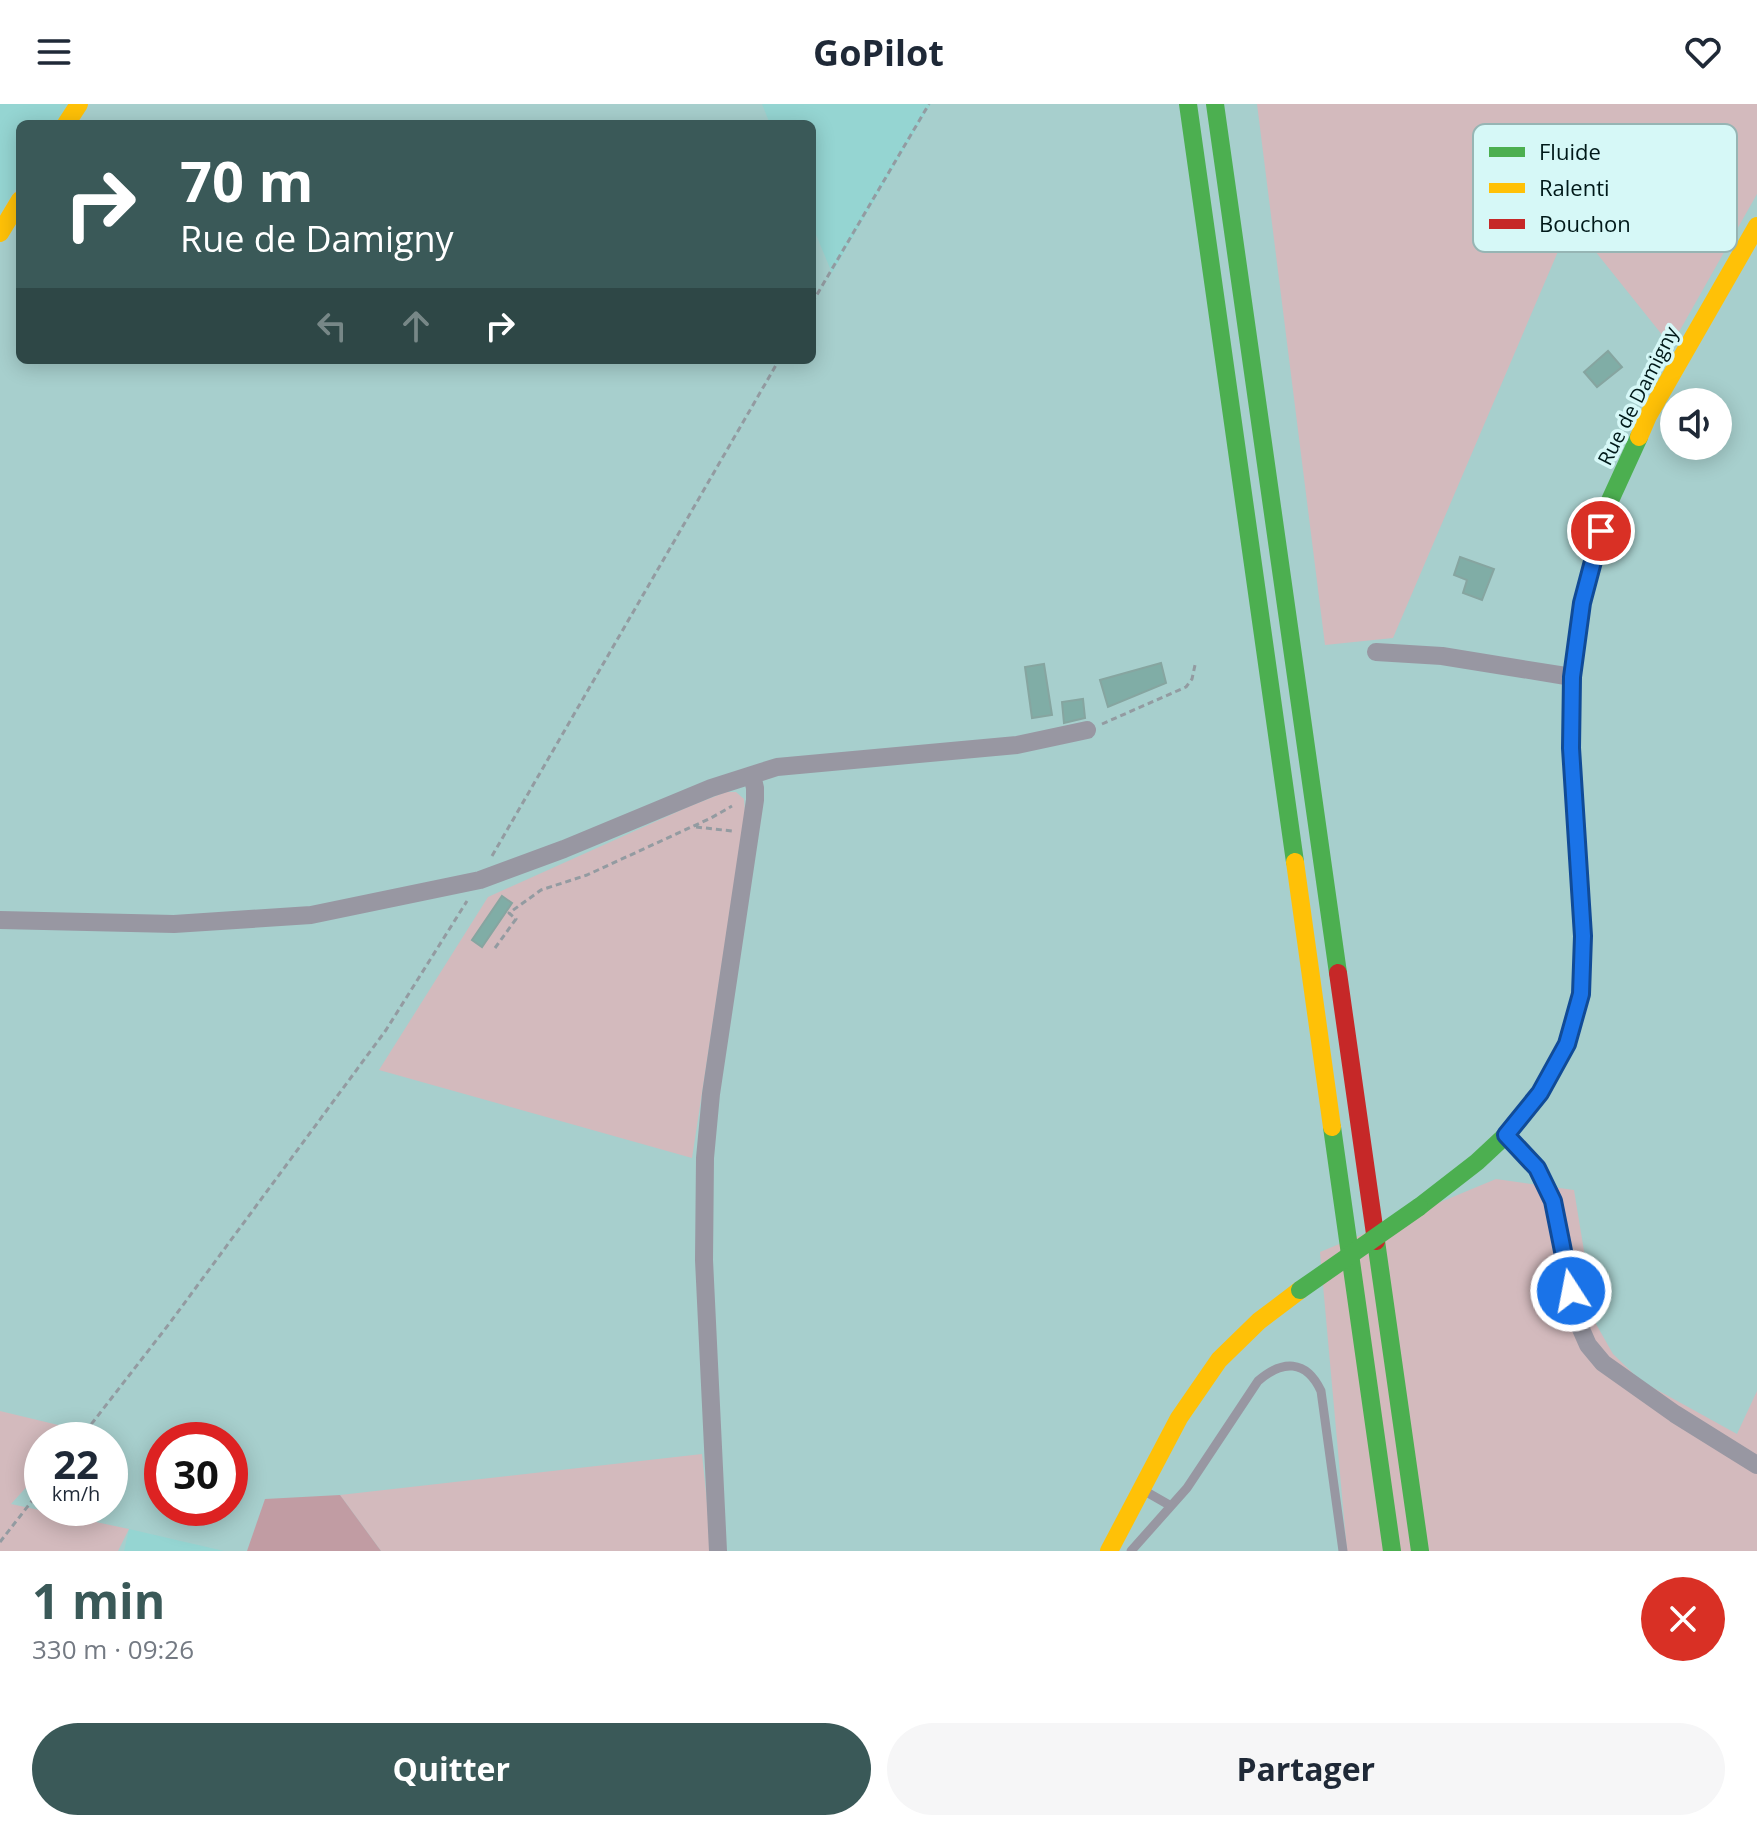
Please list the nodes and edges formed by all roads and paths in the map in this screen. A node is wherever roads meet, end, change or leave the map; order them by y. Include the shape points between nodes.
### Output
1 (929, 104) edge
2 (1188, 104) edge
3 (1215, 104) edge
4 (16, 207) edge
5 (1757, 226) edge
6 (0, 233) edge
7 (1752, 247) edge
8 (816, 296) edge
9 (777, 364) edge
10 (1376, 652) dead end
11 (1195, 665) dead end
12 (1572, 677) junction
13 (1087, 730) joint
14 (752, 775) junction
15 (732, 806) dead end
16 (692, 827) junction
17 (750, 833) junction
18 (480, 880) junction
19 (0, 920) edge
20 (495, 948) dead end
21 (1506, 1135) junction
22 (93, 1422) edge
23 (1757, 1465) edge
24 (1141, 1489) junction
25 (1171, 1506) junction
26 (24, 1511) edge
27 (0, 1542) edge
28 (718, 1551) edge
29 (1109, 1551) edge
30 (1131, 1551) edge
31 (1343, 1551) edge
32 (1392, 1551) edge
33 (1420, 1551) edge

1 - 8 path
2 - 32 main road
3 - 33 main road
4 - 6 main road
5 - 7 main road, Rue de Damigny
7 - 12 main road, Rue de Damigny via 1648,416 1607,507 1582,603
9 - 18 path
10 - 12 street via 1442,656
11 - 13 path via 1186,687
12 - 21 main road, Rue de Damigny via 1581,994 1567,1044 1540,1093
13 - 14 street via 1017,745 777,767
14 - 17 street
14 - 18 street
15 - 16 path
16 - 17 path
16 - 20 path via 541,890 509,913 516,919
17 - 28 street via 705,1158 704,1260
18 - 19 street via 311,915 174,924
18 - 22 path via 386,1030
21 - 23 street via 1537,1168 1553,1201 1577,1320 1588,1345 1603,1363
21 - 24 main road, Rue de Damigny, bridge via 1419,1207 1259,1321 1219,1360 1179,1418
24 - 25 lane
24 - 29 main road, Rue de Damigny
25 - 30 lane
25 - 31 lane via 1258,1381 1286,1365 1302,1368 1321,1391
26 - 27 path

